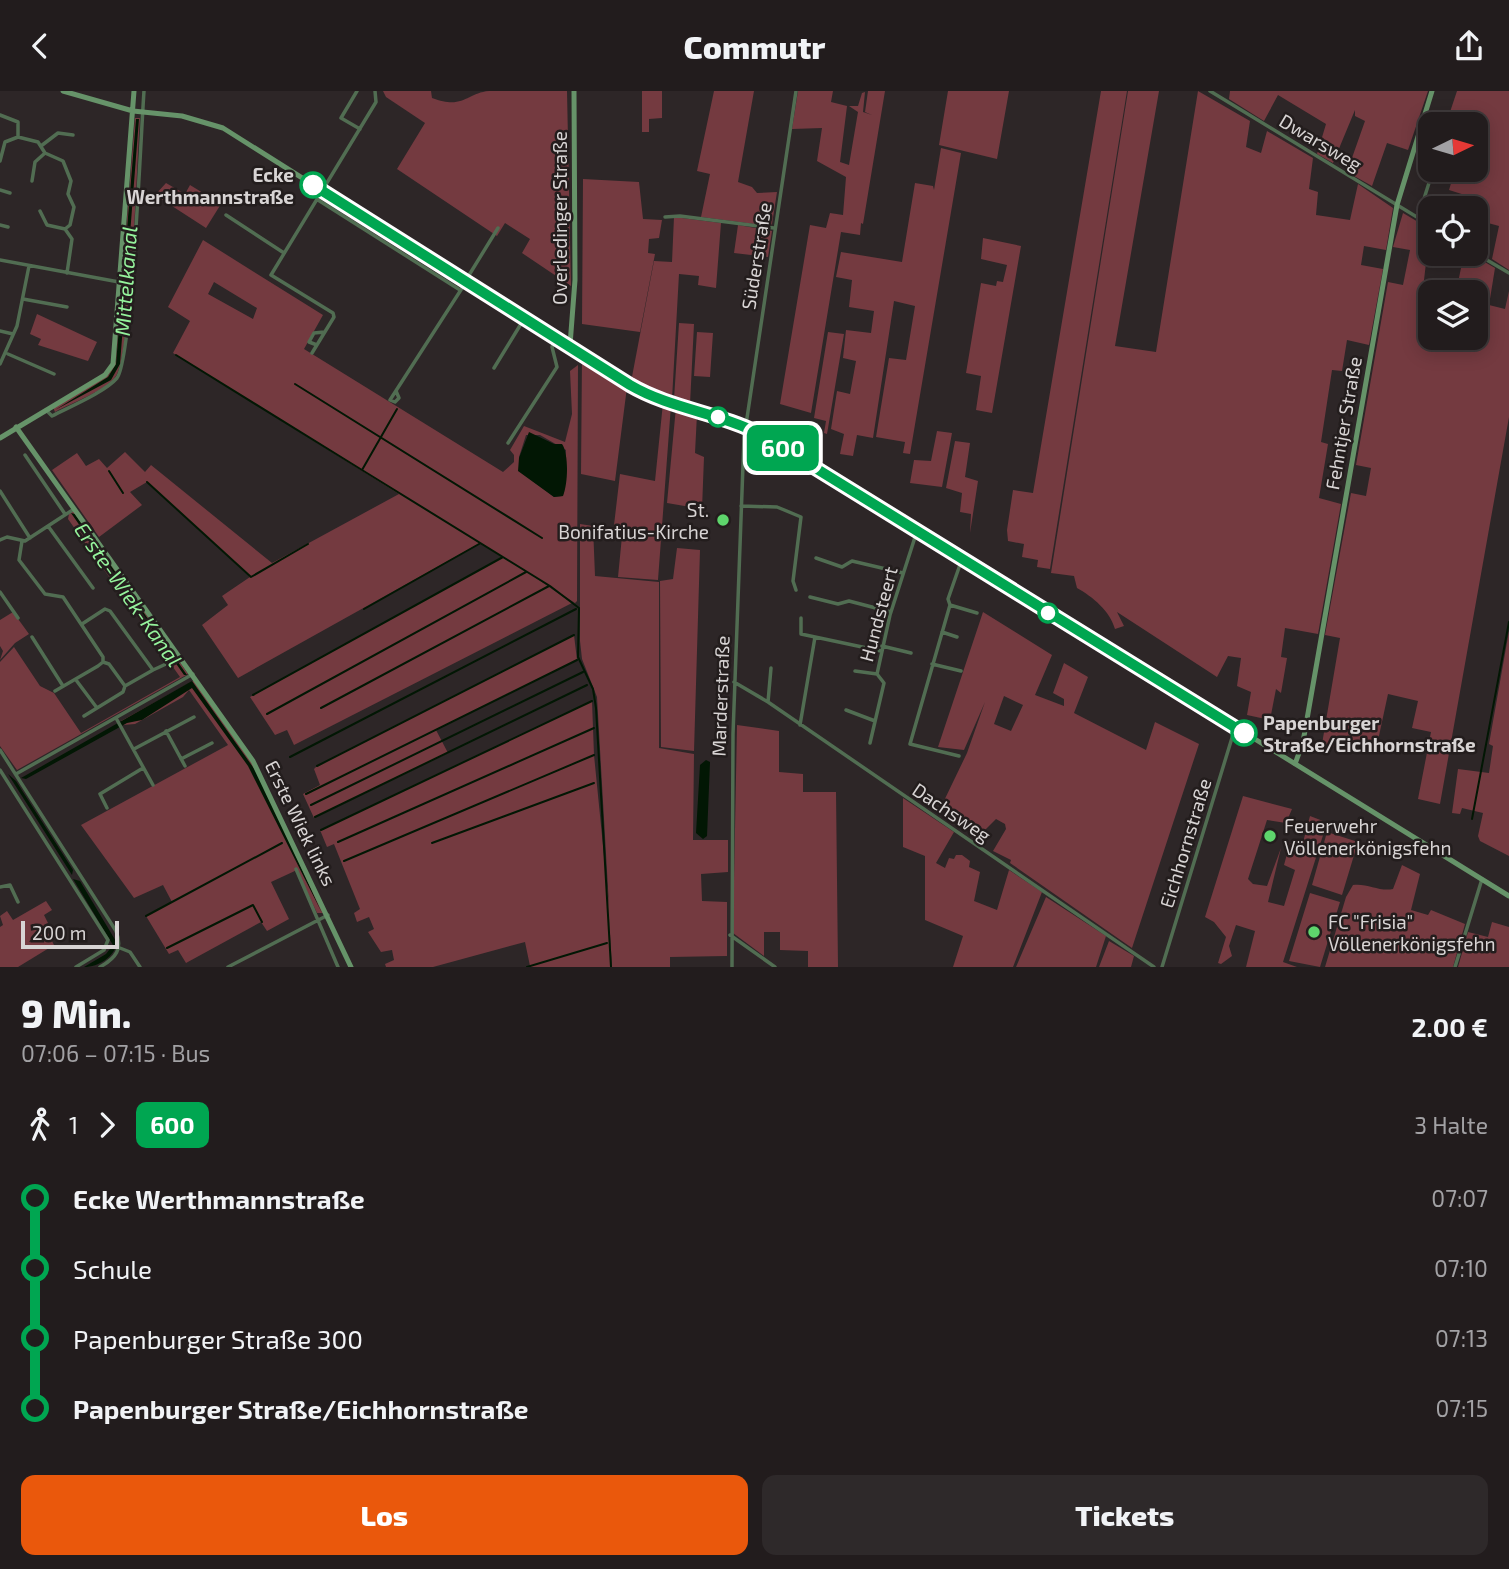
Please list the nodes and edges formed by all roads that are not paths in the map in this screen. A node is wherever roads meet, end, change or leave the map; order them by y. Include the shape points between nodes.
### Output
1 (63, 91) edge
2 (134, 91) edge
3 (144, 91) edge
4 (357, 91) edge
5 (375, 91) edge
6 (574, 91) edge
7 (796, 91) edge
8 (1210, 91) edge
9 (1432, 91) edge
10 (138, 111) junction
11 (0, 115) edge
12 (360, 129) junction
13 (73, 135) dead end
14 (18, 137) junction
15 (41, 146) junction
16 (45, 153) junction
17 (0, 161) edge
18 (32, 181) dead end
19 (0, 190) edge
20 (323, 191) junction
21 (10, 193) dead end
22 (318, 200) junction
23 (1397, 205) junction
24 (40, 211) dead end
25 (226, 215) dead end
26 (665, 217) dead end
27 (1418, 218) edge
28 (0, 225) edge
29 (8, 227) dead end
30 (498, 228) dead end
31 (774, 228) junction
32 (65, 229) junction
33 (284, 253) junction
34 (0, 260) edge
35 (1488, 261) edge
36 (29, 266) junction
37 (67, 273) junction
38 (1509, 273) edge
39 (466, 280) junction
40 (119, 282) junction
41 (460, 290) junction
42 (23, 299) junction
43 (67, 307) dead end
44 (525, 317) junction
45 (0, 331) edge
46 (324, 333) junction
47 (13, 334) junction
48 (556, 337) junction
49 (317, 345) junction
50 (570, 345) junction
51 (8, 353) junction
52 (312, 353) dead end
53 (0, 365) edge
54 (494, 368) dead end
55 (51, 373) dead end
56 (396, 391) dead end
57 (46, 409) junction
58 (16, 426) junction
59 (745, 426) junction
60 (0, 438) edge
61 (508, 443) dead end
62 (25, 455) dead end
63 (0, 491) edge
64 (741, 506) junction
65 (75, 509) junction
66 (65, 514) junction
67 (48, 526) junction
68 (917, 531) junction
69 (30, 538) junction
70 (0, 540) edge
71 (22, 541) junction
72 (816, 558) dead end
73 (962, 559) junction
74 (903, 573) junction
75 (93, 588) dead end
76 (796, 590) dead end
77 (0, 592) edge
78 (810, 597) dead end
79 (102, 604) dead end
80 (950, 605) junction
81 (105, 609) junction
82 (891, 612) junction
83 (977, 613) dead end
84 (18, 618) dead end
85 (801, 618) dead end
86 (82, 624) junction
87 (942, 632) junction
88 (816, 636) junction
89 (32, 637) dead end
90 (957, 637) dead end
91 (883, 646) junction
92 (881, 651) junction
93 (912, 653) dead end
94 (103, 662) junction
95 (166, 664) dead end
96 (932, 664) junction
97 (771, 668) dead end
98 (153, 670) junction
99 (855, 671) dead end
100 (961, 671) dead end
101 (193, 674) junction
102 (877, 674) junction
103 (76, 680) junction
104 (734, 682) junction
105 (63, 686) junction
106 (125, 686) junction
107 (55, 691) dead end
108 (768, 702) junction
109 (97, 708) junction
110 (846, 710) dead end
111 (83, 716) dead end
112 (194, 717) dead end
113 (118, 720) junction
114 (875, 721) junction
115 (800, 725) junction
116 (1235, 727) junction
117 (166, 731) junction
118 (212, 743) dead end
119 (870, 743) dead end
120 (134, 749) junction
121 (0, 750) edge
122 (959, 756) dead end
123 (181, 759) junction
124 (1295, 764) junction
125 (185, 766) dead end
126 (11, 768) junction
127 (143, 768) junction
128 (1, 773) edge
129 (16, 774) junction
130 (153, 785) dead end
131 (107, 808) dead end
132 (296, 869) dead end
133 (1482, 879) junction
134 (0, 887) edge
135 (1509, 896) edge
136 (18, 902) dead end
137 (328, 915) junction
138 (318, 921) junction
139 (730, 935) junction
140 (120, 947) junction
141 (76, 967) edge
142 (100, 967) edge
143 (140, 967) edge
144 (228, 967) edge
145 (338, 967) edge
146 (351, 967) edge
147 (732, 967) edge
148 (775, 967) edge
149 (1154, 967) edge
150 (1162, 967) edge
151 (1455, 967) edge

1 - 10 street
2 - 10 street
3 - 10 street
4 - 12 street via 341,118
5 - 12 street via 376,102
6 - 50 street, Overledinger Straße via 575,280
7 - 31 street, Süderstraße
8 - 23 street, Dwarsweg
9 - 23 street, Fehntjer Straße
10 - 20 street via 182,116 223,128
10 - 40 street
10 - 57 street via 127,323 120,373 111,383 52,416
11 - 14 street via 18,122
12 - 20 street
13 - 15 street via 58,133
14 - 15 street
14 - 17 street via 5,142
15 - 16 street
16 - 18 street via 35,162
16 - 32 street via 63,161 71,181 68,194 74,207
19 - 21 street
20 - 22 street
20 - 39 street
22 - 33 street
22 - 41 street
23 - 27 street, Dwarsweg
23 - 124 street, Fehntjer Straße via 1303,742
24 - 32 street via 47,225
25 - 33 street
26 - 31 street
28 - 29 street
30 - 39 street
31 - 59 street, Süderstraße
32 - 37 street via 73,243
33 - 46 street via 271,275 332,313
34 - 36 street
35 - 38 street
36 - 37 street
36 - 42 street
37 - 40 street
39 - 41 street
39 - 44 street
40 - 57 street via 110,370
41 - 56 street
42 - 43 street
42 - 47 street
44 - 48 street
44 - 54 street
45 - 47 street
46 - 49 street
46 - 49 street via 314,333 309,342
47 - 51 street
48 - 50 street
48 - 61 street via 552,347 556,367
49 - 52 street
50 - 59 street via 644,393
51 - 53 street
51 - 55 street
57 - 58 street
58 - 60 street
58 - 65 street, Erste Wiek links
59 - 64 street, Marderstraße
59 - 68 street
62 - 66 street
63 - 69 street
64 - 76 street via 777,507 801,517 793,581
64 - 104 street, Marderstraße
65 - 66 street
65 - 101 street, Erste Wiek links
66 - 67 street
67 - 69 street
67 - 75 street
68 - 73 street
68 - 74 street, Hundsteert
69 - 71 street
70 - 71 street
71 - 86 street via 19,560 40,589 62,597
72 - 74 street via 842,567 852,561
73 - 80 street
73 - 116 street
74 - 82 street, Hundsteert
77 - 84 street
78 - 82 street
79 - 81 street
80 - 83 street
80 - 87 street
81 - 86 street
81 - 98 street
82 - 91 street, Hundsteert
85 - 88 street via 799,633
86 - 94 street
87 - 90 street
87 - 96 street
88 - 92 street
88 - 115 street
89 - 105 street
91 - 92 street, Hundsteert
91 - 93 street
92 - 102 street, Hundsteert
94 - 103 street
94 - 106 street
95 - 98 street
96 - 100 street
96 - 122 street via 910,744
97 - 108 street
98 - 106 street
99 - 102 street
101 - 113 street
101 - 137 street, Erste Wiek links via 264,778
102 - 114 street, Hundsteert via 884,683
103 - 105 street
103 - 109 street
104 - 108 street, Dachsweg
104 - 139 street, Marderstraße
105 - 107 street
106 - 109 street
108 - 115 street, Dachsweg
109 - 111 street
110 - 114 street
112 - 117 street
113 - 120 street
113 - 129 street
114 - 119 street, Hundsteert
115 - 149 street, Dachsweg
116 - 124 street
116 - 150 street, Eichhornstraße
117 - 120 street
117 - 123 street
118 - 123 street
120 - 127 street
121 - 126 street
123 - 125 street
124 - 133 street
126 - 128 street
126 - 129 street
127 - 130 street
127 - 131 street via 100,794
128 - 141 street via 108,940 104,950
129 - 140 street via 116,931
132 - 138 street
133 - 135 street
133 - 151 street
134 - 136 street via 10,885
137 - 138 street
137 - 146 street, Erste Wiek links
138 - 144 street
138 - 145 street
139 - 147 street, Marderstraße
139 - 148 street
140 - 142 street via 112,960
140 - 143 street via 130,952

